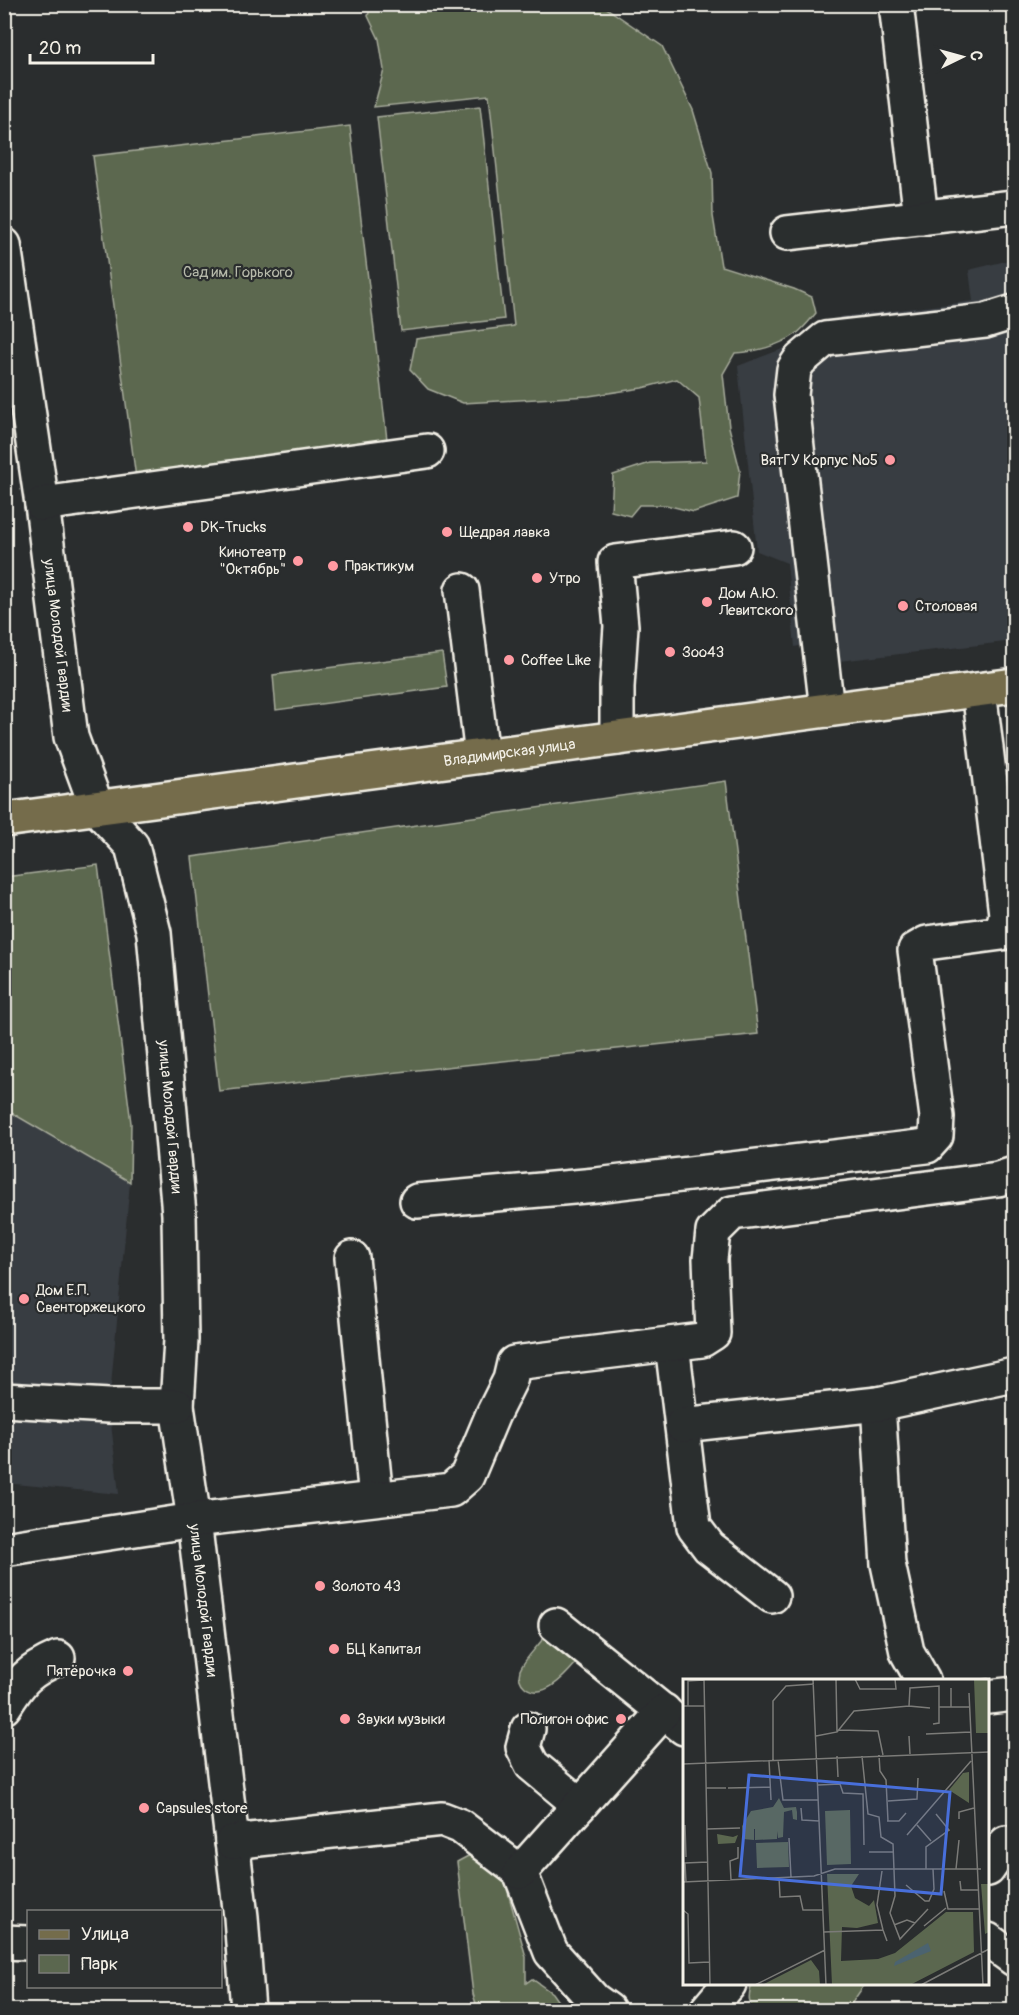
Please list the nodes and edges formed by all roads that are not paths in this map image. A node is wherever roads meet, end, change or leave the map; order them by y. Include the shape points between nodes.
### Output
1 (896, 4) edge
2 (1014, 207) edge
3 (921, 218) junction
4 (787, 233) dead end
5 (4, 245) edge
6 (1014, 312) edge
7 (15, 391) edge
8 (427, 451) dead end
9 (42, 504) junction
10 (734, 547) dead end
11 (462, 590) dead end
12 (1014, 685) edge
13 (979, 690) junction
14 (826, 710) junction
15 (617, 738) junction
16 (482, 756) junction
17 (98, 808) junction
18 (4, 820) edge
19 (1014, 1174) edge
20 (417, 1201) dead end
21 (352, 1258) dead end
22 (672, 1344) junction
23 (1014, 1375) edge
24 (4, 1400) edge
25 (878, 1404) junction
26 (177, 1406) junction
27 (682, 1425) junction
28 (376, 1498) junction
29 (194, 1520) junction
30 (4, 1549) edge
31 (772, 1596) dead end
32 (556, 1625) dead end
33 (57, 1658) dead end
34 (922, 1679) edge
35 (1014, 1694) edge
36 (989, 1697) edge
37 (4, 1707) edge
38 (674, 1719) edge
39 (528, 1729) dead end
40 (580, 1805) junction
41 (232, 1842) junction
42 (1006, 1843) dead end
43 (989, 1866) edge
44 (520, 1872) junction
45 (231, 1918) edge
46 (989, 1941) edge
47 (4, 1942) edge
48 (27, 1943) edge
49 (1014, 1959) edge
50 (248, 2010) edge
51 (608, 2010) edge

1 - 3 street
2 - 3 street
3 - 4 street
5 - 7 street, улица Молодой Гвардии
6 - 14 street via 985,321 825,339 794,369 791,395
7 - 9 street, улица Молодой Гвардии
8 - 9 street
9 - 17 street, улица Молодой Гвардии via 71,737
10 - 15 street via 615,562 621,626
11 - 16 street
12 - 13 main road, Владимирская улица
13 - 14 main road, Владимирская улица
13 - 20 street via 1006,915 1002,933 927,943 915,950 937,1117 936,1136 927,1146 596,1185
14 - 15 main road, Владимирская улица
15 - 16 main road, Владимирская улица
16 - 17 main road, Владимирская улица
17 - 18 main road, Владимирская улица
17 - 26 street, улица Молодой Гвардии via 132,846 154,933 179,1214 181,1340
19 - 22 street via 732,1213 713,1232 713,1333 702,1340
21 - 28 street
22 - 27 street
22 - 28 street via 514,1363 467,1476 451,1490
23 - 25 street
24 - 26 street
25 - 27 street
25 - 34 street via 888,1564 907,1652
26 - 29 street, улица Молодой Гвардии
27 - 31 street via 694,1527 709,1547
28 - 29 street
29 - 30 street
29 - 41 street, улица Молодой Гвардии
32 - 38 street
33 - 37 street via 21,1681
35 - 36 street
38 - 40 street
39 - 40 street via 523,1747 532,1765
40 - 44 street
41 - 44 street via 442,1819 459,1826
41 - 45 street, улица Молодой Гвардии
42 - 43 street
44 - 51 street via 551,1952
45 - 50 street, улица Молодой Гвардии
46 - 49 street
47 - 48 street

